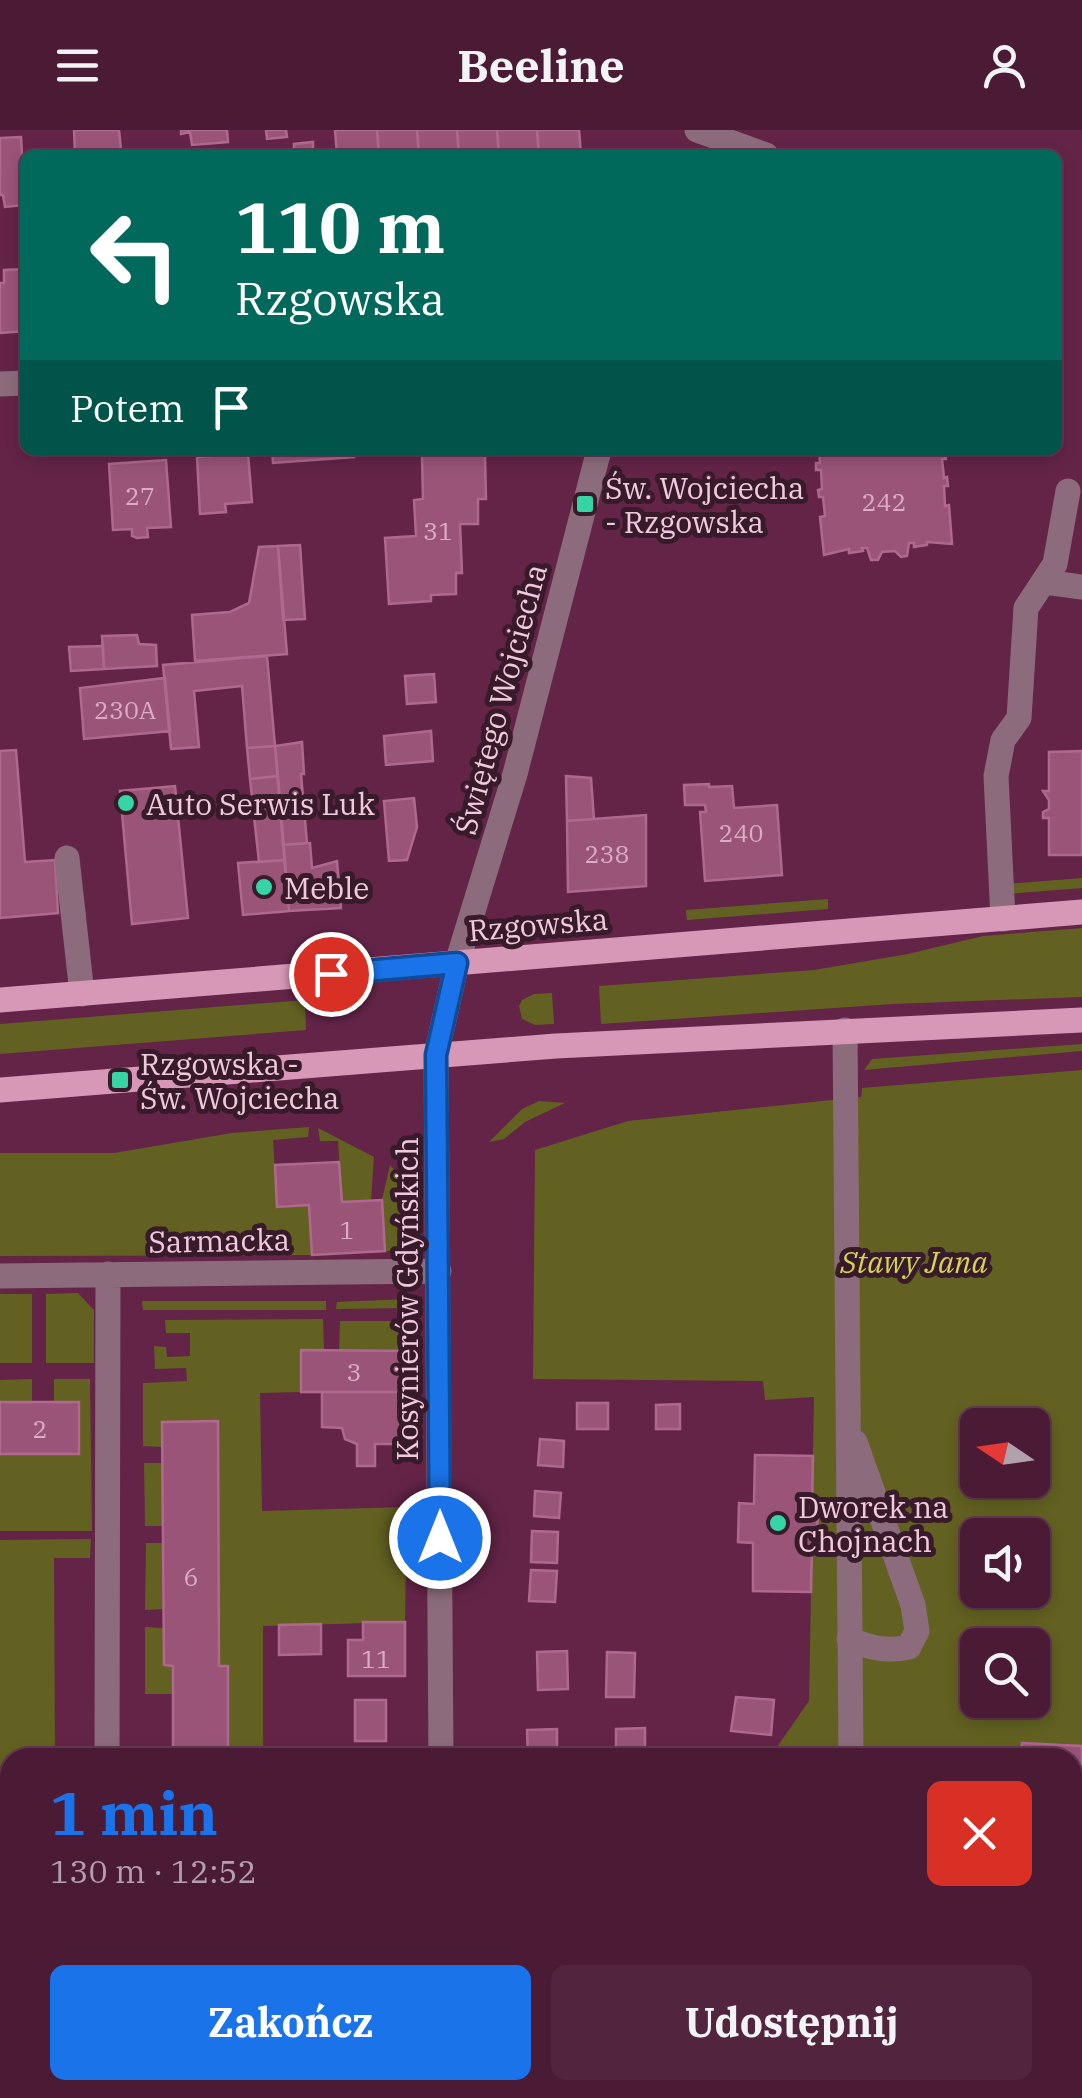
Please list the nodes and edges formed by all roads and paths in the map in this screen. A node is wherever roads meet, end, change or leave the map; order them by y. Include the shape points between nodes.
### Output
1 (697, 130) edge
2 (752, 150) edge
3 (598, 455) edge
4 (1068, 492) dead end
5 (1045, 582) junction
6 (1082, 587) edge
7 (67, 858) dead end
8 (1082, 912) edge
9 (1002, 919) junction
10 (457, 963) junction
11 (82, 994) junction
12 (0, 1000) edge
13 (1082, 1020) edge
14 (845, 1030) junction
15 (436, 1055) junction
16 (0, 1090) edge
17 (439, 1271) junction
18 (108, 1274) junction
19 (0, 1276) edge
20 (848, 1423) junction
21 (849, 1639) junction
22 (107, 1748) edge
23 (442, 1748) edge
24 (850, 1748) edge

1 - 2 street
3 - 10 street, Świętego Wojciecha via 515,774
4 - 5 street
5 - 6 street
5 - 9 street via 1026,608 1018,718 998,756
7 - 11 street
8 - 9 main road, Rzgowska
9 - 10 main road, Rzgowska
10 - 11 main road, Rzgowska
10 - 15 street, Kosynierów Gdyńskich
11 - 12 main road, Rzgowska
13 - 14 main road
14 - 15 main road
14 - 20 street
15 - 16 main road
15 - 17 street, Kosynierów Gdyńskich
17 - 18 street, Sarmacka
17 - 23 street, Kosynierów Gdyńskich
18 - 19 street, Sarmacka
18 - 22 street
20 - 21 street
20 - 21 street via 918,1631 908,1647 892,1651
21 - 24 street

